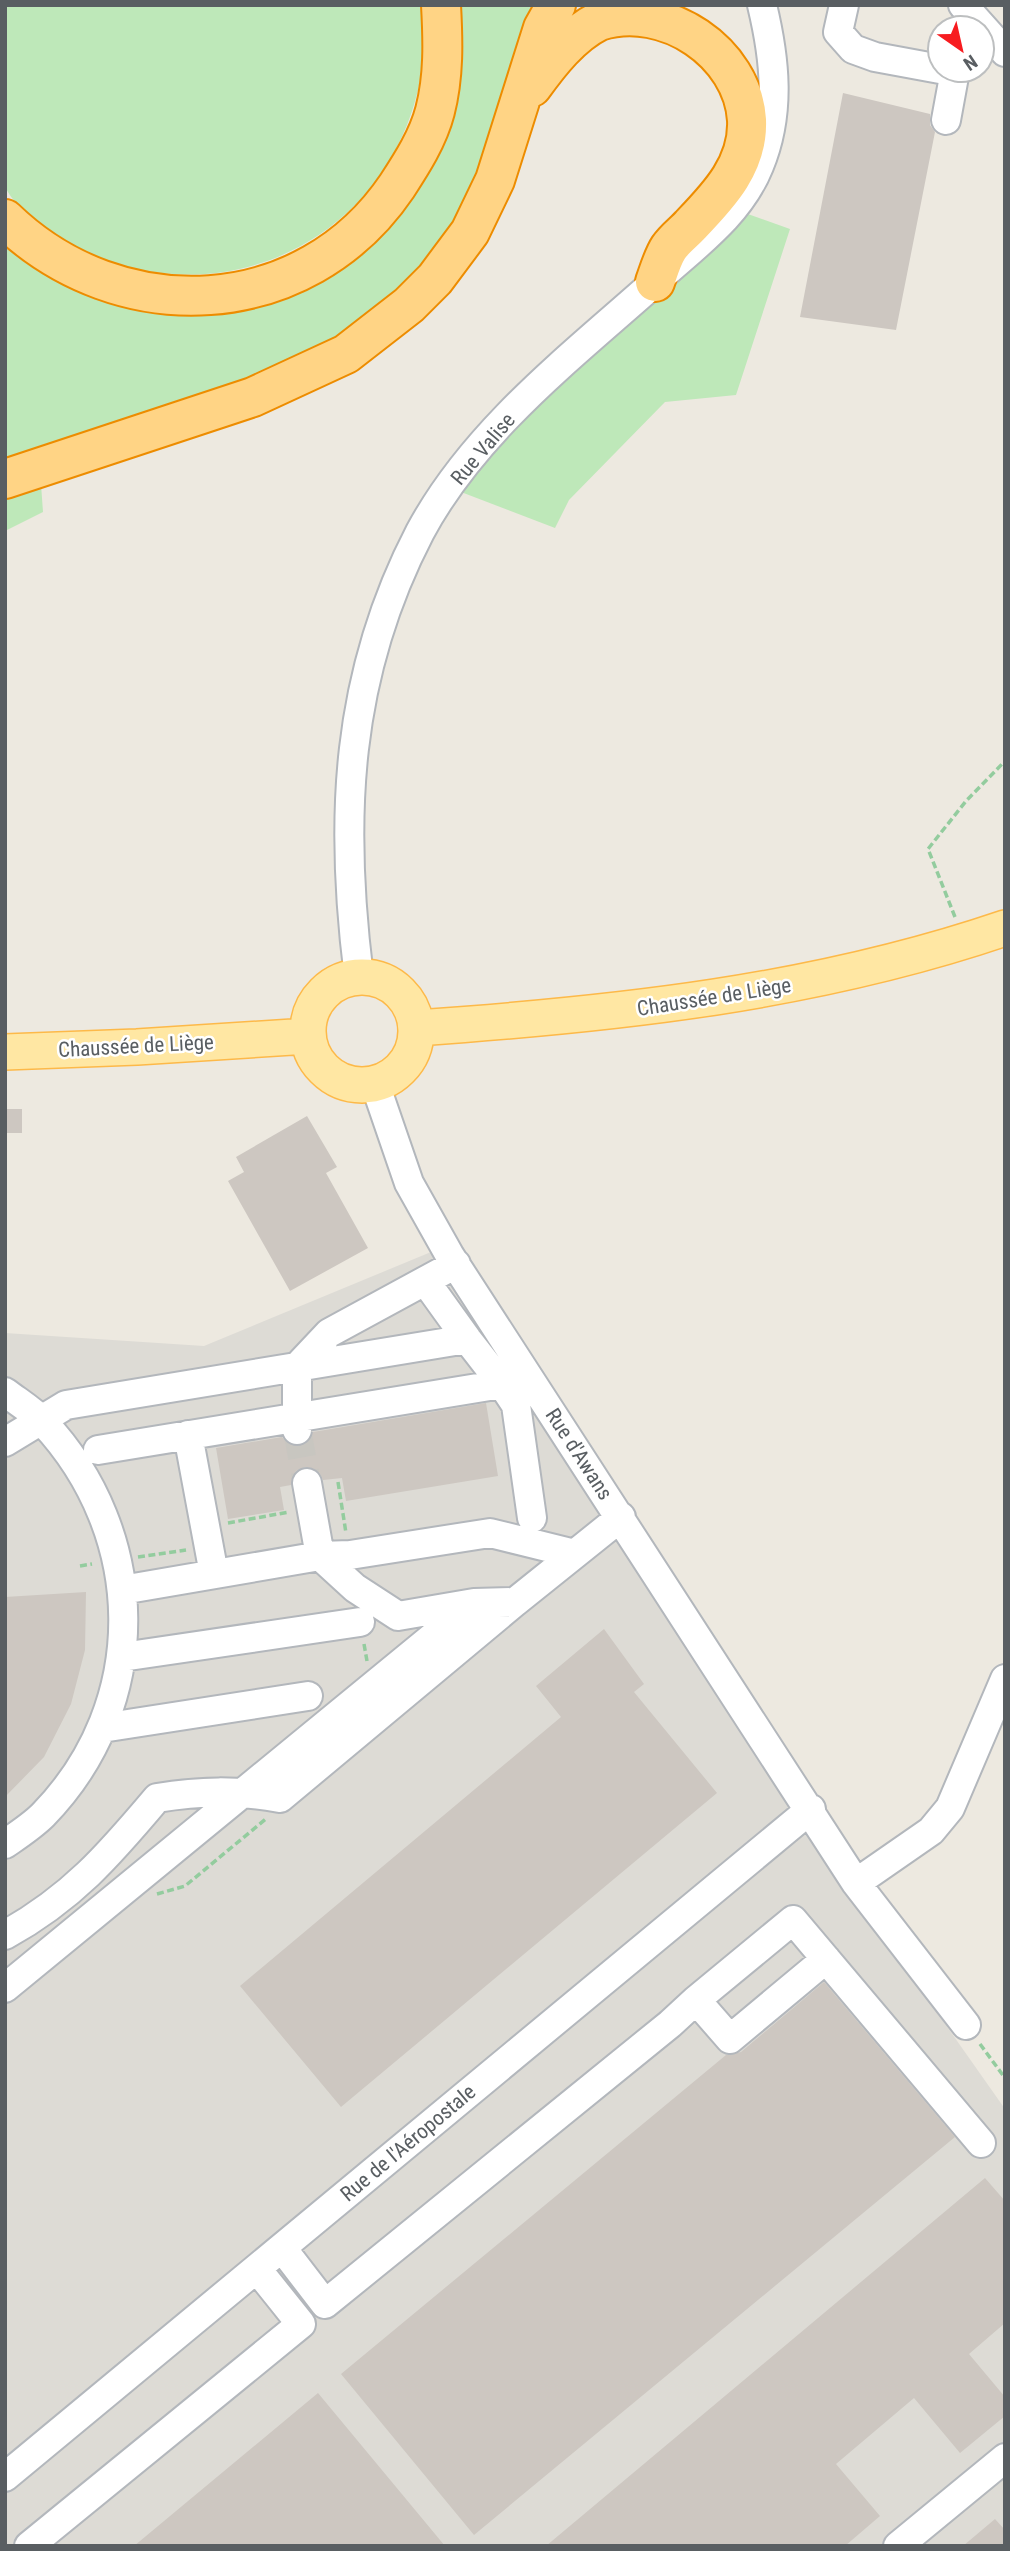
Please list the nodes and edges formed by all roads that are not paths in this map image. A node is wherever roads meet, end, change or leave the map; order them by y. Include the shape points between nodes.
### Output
1 (440, 5) edge
2 (556, 5) edge
3 (762, 5) edge
4 (844, 5) edge
5 (926, 66) edge
6 (948, 84) edge
7 (514, 112) junction
8 (946, 120) dead end
9 (5, 219) edge
10 (655, 282) junction
11 (5, 478) edge
12 (1005, 928) edge
13 (359, 977) junction
14 (416, 1028) junction
15 (308, 1036) junction
16 (5, 1052) edge
17 (375, 1084) junction
18 (456, 1264) junction
19 (425, 1282) junction
20 (467, 1339) junction
21 (298, 1367) junction
22 (502, 1384) junction
23 (5, 1392) edge
24 (41, 1419) junction
25 (297, 1424) junction
26 (188, 1435) junction
27 (5, 1442) edge
28 (98, 1450) dead end
29 (307, 1483) tunnel mouth
30 (621, 1517) junction
31 (532, 1518) dead end
32 (575, 1554) junction
33 (320, 1556) junction
34 (214, 1574) junction
35 (122, 1590) junction
36 (515, 1602) junction
37 (474, 1604) junction
38 (443, 1608) junction
39 (360, 1622) dead end
40 (122, 1657) junction
41 (1005, 1679) edge
42 (308, 1696) dead end
43 (102, 1728) junction
44 (237, 1791) junction
45 (811, 1809) junction
46 (5, 1844) edge
47 (856, 1884) junction
48 (5, 1935) edge
49 (826, 1958) junction
50 (5, 1988) edge
51 (696, 2000) junction
52 (966, 2025) road end
53 (981, 2143) dead end
54 (282, 2248) junction
55 (257, 2269) junction
56 (1005, 2458) edge
57 (5, 2477) edge
58 (29, 2546) edge
59 (898, 2546) edge

1 - 9 highway via 444,55 435,111 415,159 367,224 298,273 254,288 201,297 163,296 122,288 74,269 31,244
2 - 7 highway via 543,28
3 - 10 street, Rue Valise via 775,95 771,132 759,167 742,198 713,231
4 - 5 street via 838,32 853,49
6 - 8 street
7 - 10 highway via 570,41 600,21 625,13 654,14 692,28 719,50 740,88 747,121 741,159 722,193 669,248
7 - 11 highway via 495,180 470,232 435,279 371,337 322,367 253,397
10 - 13 street, Rue Valise via 523,400 465,465 421,531 383,617 362,690 351,758 353,926
12 - 14 main road, Chaussée de Liège via 836,976 729,997 518,1023
13 - 14 main road via 380,980 398,991 411,1008
13 - 15 main road via 327,990 313,1011
14 - 17 main road via 406,1064
15 - 16 main road, Chaussée de Liège
15 - 17 main road via 323,1069 338,1080
17 - 18 street, Rue d'Awans via 409,1184
18 - 19 street
18 - 30 street, Rue d'Awans
19 - 20 street
19 - 21 street via 329,1333
20 - 21 street
20 - 22 street
21 - 24 street via 66,1405
21 - 25 street
22 - 25 street
22 - 31 street via 516,1405
23 - 24 street
24 - 27 street
24 - 35 street via 90,1484 119,1560
25 - 26 street
26 - 28 street
26 - 34 street
29 - 33 street
30 - 32 street
30 - 45 street, Rue d'Awans
32 - 33 street via 490,1532
32 - 36 street
33 - 34 street
33 - 38 street via 355,1588 398,1616
34 - 35 street
35 - 40 street
36 - 37 street
36 - 44 street via 280,1798
37 - 38 street
37 - 44 street
38 - 44 street
39 - 40 street
40 - 43 street
41 - 47 street via 950,1808 931,1831
42 - 43 street
43 - 46 street via 71,1781 42,1816
44 - 48 street via 204,1790 157,1798 102,1864 44,1913
44 - 50 street
45 - 47 street, Rue d'Awans
45 - 54 street, Rue de l'Aéropostale
47 - 52 street, Rue d'Awans
49 - 51 street via 793,1920
49 - 51 street via 730,2039
49 - 53 street
51 - 54 street via 325,2304
54 - 55 street, Rue de l'Aéropostale
55 - 57 street, Rue de l'Aéropostale
55 - 58 street via 301,2324
56 - 59 street

